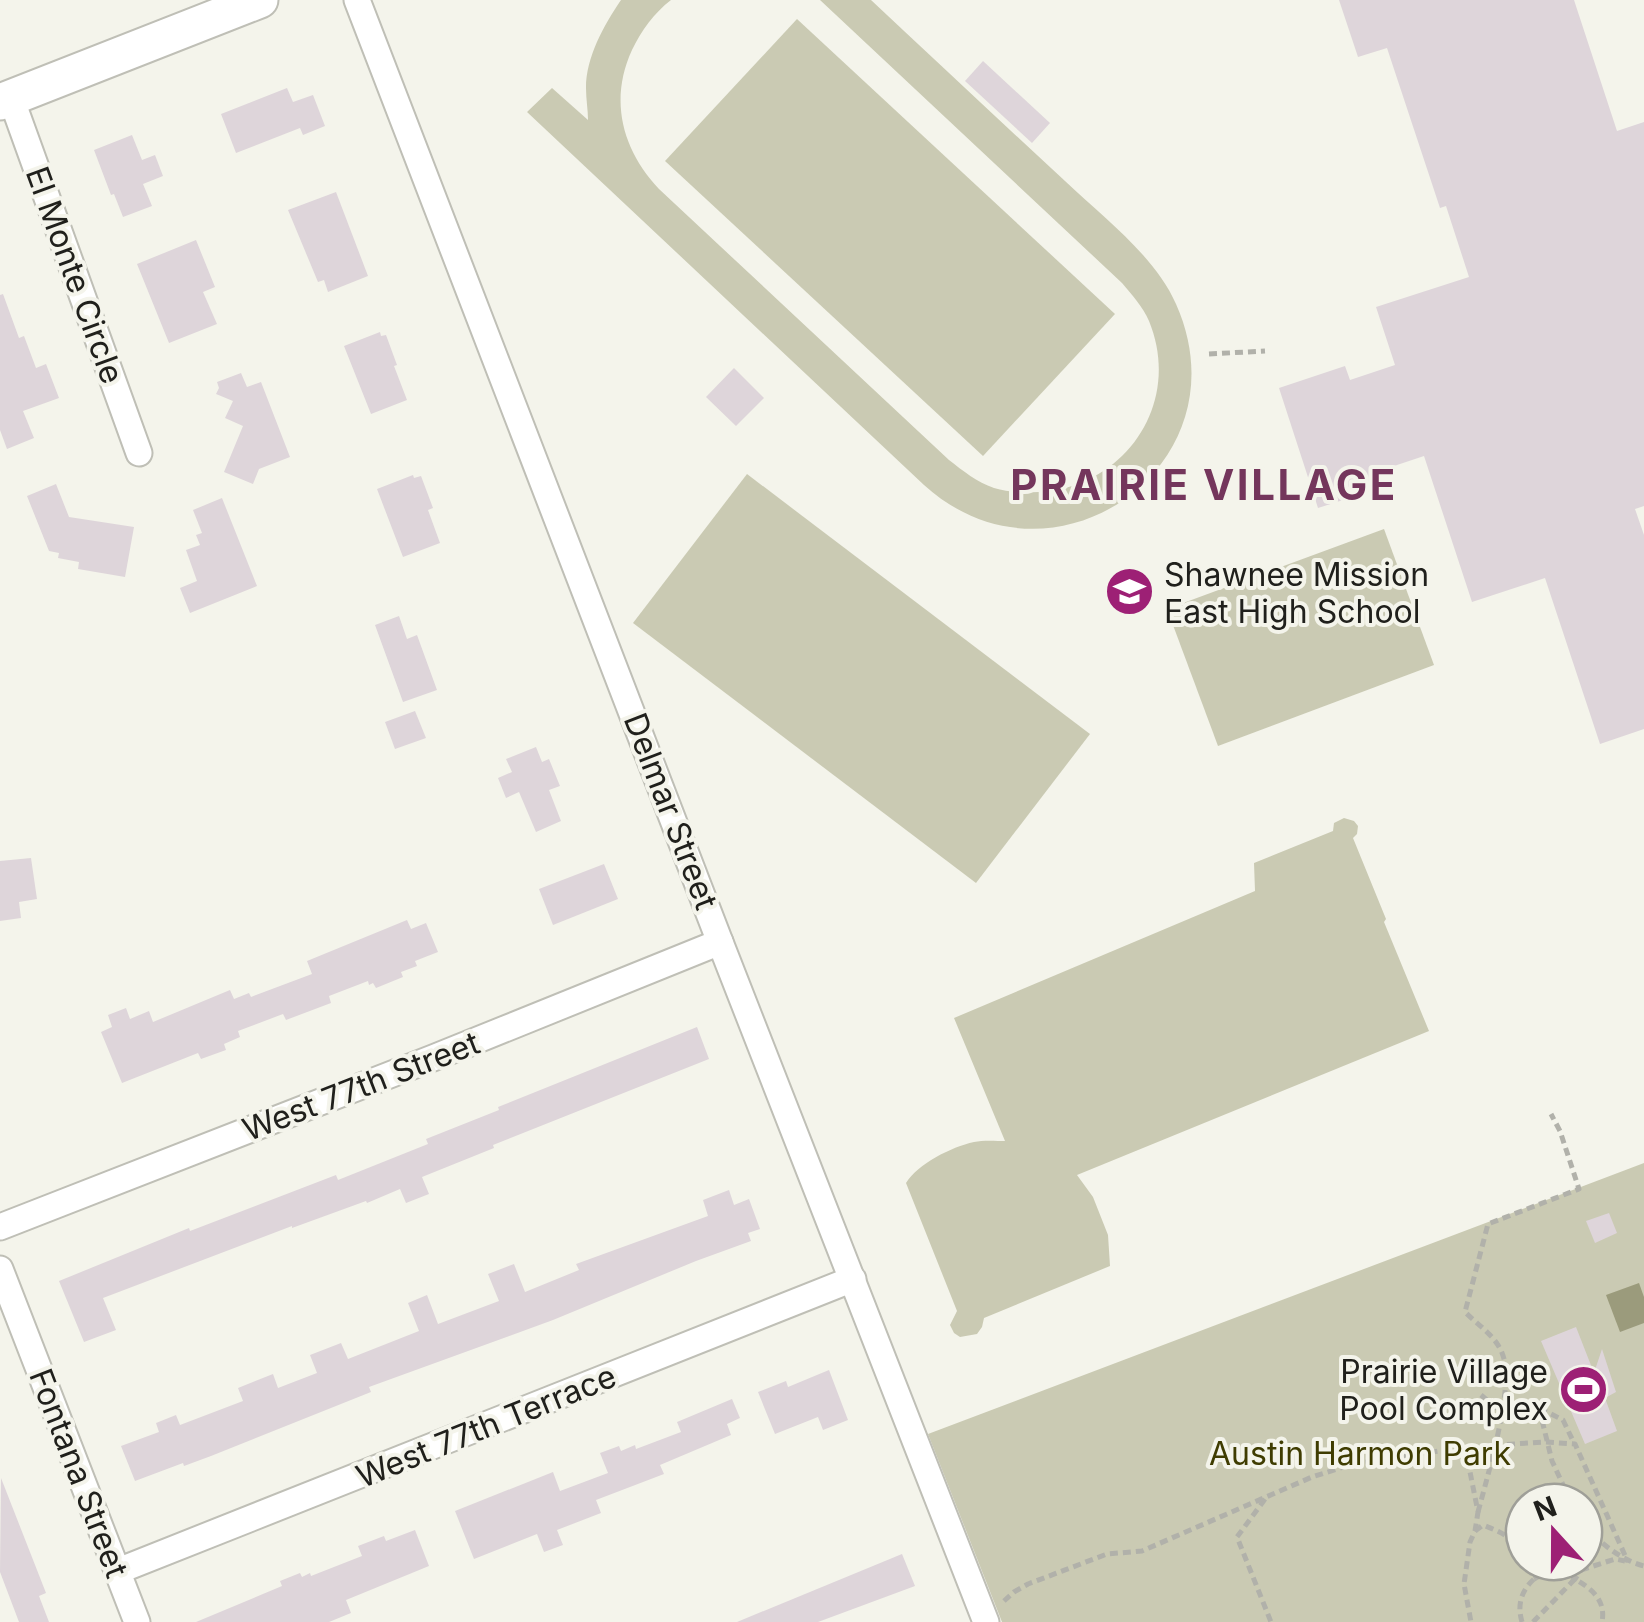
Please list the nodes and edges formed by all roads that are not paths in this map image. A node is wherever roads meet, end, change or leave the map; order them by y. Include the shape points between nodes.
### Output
1 (260, 0) edge
2 (357, 0) edge
3 (197, 12) edge
4 (6, 100) edge
5 (139, 452) dead end
6 (720, 942) junction
7 (0, 1227) edge
8 (0, 1269) edge
9 (853, 1279) junction
10 (118, 1571) junction
11 (992, 1613) edge
12 (137, 1622) edge

1 - 3 main road
2 - 6 street, Delmar Street
3 - 4 main road
4 - 5 street, El Monte Circle
6 - 7 street, West 77th Street
6 - 9 street, Delmar Street
8 - 10 street, Fontana Street
9 - 10 street, West 77th Terrace
9 - 11 street, Delmar Street
10 - 12 street, Fontana Street

